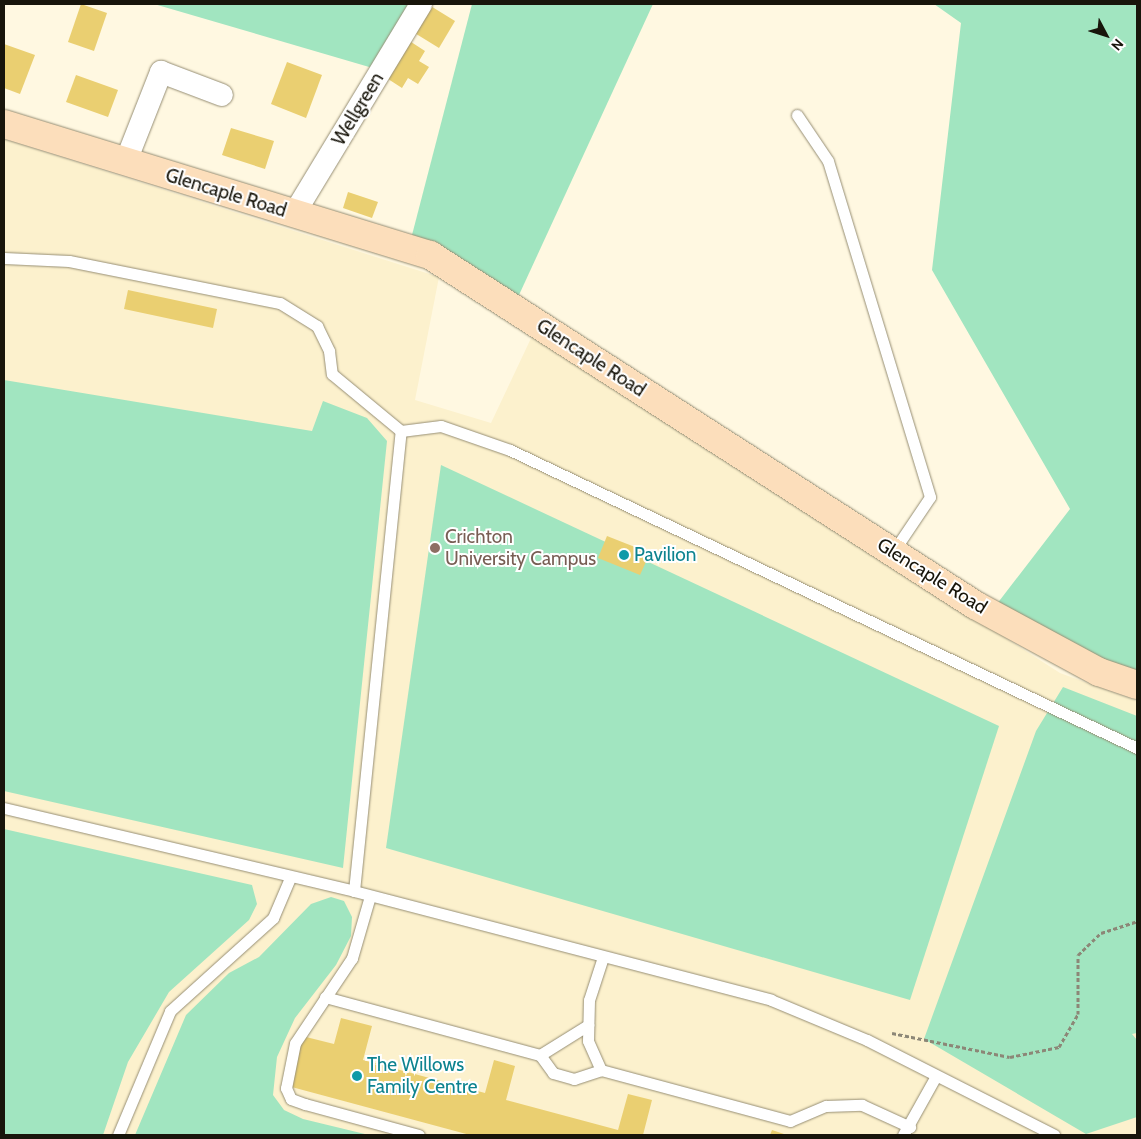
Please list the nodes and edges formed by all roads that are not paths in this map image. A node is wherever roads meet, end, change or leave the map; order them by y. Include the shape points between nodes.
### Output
1 (422, 4) edge
2 (222, 95) dead end
3 (797, 115) dead end
4 (4, 124) edge
5 (126, 161) junction
6 (294, 214) junction
7 (4, 258) edge
8 (401, 431) junction
9 (893, 552) junction
10 (1137, 685) edge
11 (1137, 748) edge
12 (4, 808) edge
13 (290, 878) junction
14 (354, 892) junction
15 (370, 896) junction
16 (603, 957) junction
17 (325, 997) junction
18 (588, 1025) junction
19 (540, 1054) junction
20 (601, 1070) junction
21 (936, 1076) junction
22 (906, 1131) edge
23 (118, 1135) edge
24 (419, 1135) edge
25 (1054, 1135) edge

1 - 6 street, Wellgreen
2 - 5 street via 162,72
3 - 9 lane via 828,161 930,497
4 - 5 main road, Glencaple Road
5 - 6 main road, Glencaple Road
6 - 9 main road, Glencaple Road via 430,255
7 - 8 lane via 69,261 280,303 317,326 329,351 332,374
8 - 11 lane via 441,426 510,450
8 - 14 lane
9 - 10 main road, Glencaple Road via 975,605 1082,663
12 - 13 lane
13 - 14 lane
13 - 23 lane via 273,918 170,1011
14 - 15 lane
15 - 16 lane
15 - 17 lane via 359,943
16 - 18 lane via 589,1000
16 - 21 lane via 771,1000 867,1040
17 - 19 lane
17 - 24 lane via 295,1043 286,1088 291,1099
18 - 19 lane
18 - 20 lane via 588,1041
19 - 20 lane via 553,1073 574,1079
20 - 22 lane via 790,1121 826,1106 862,1105
21 - 22 lane
21 - 25 lane

